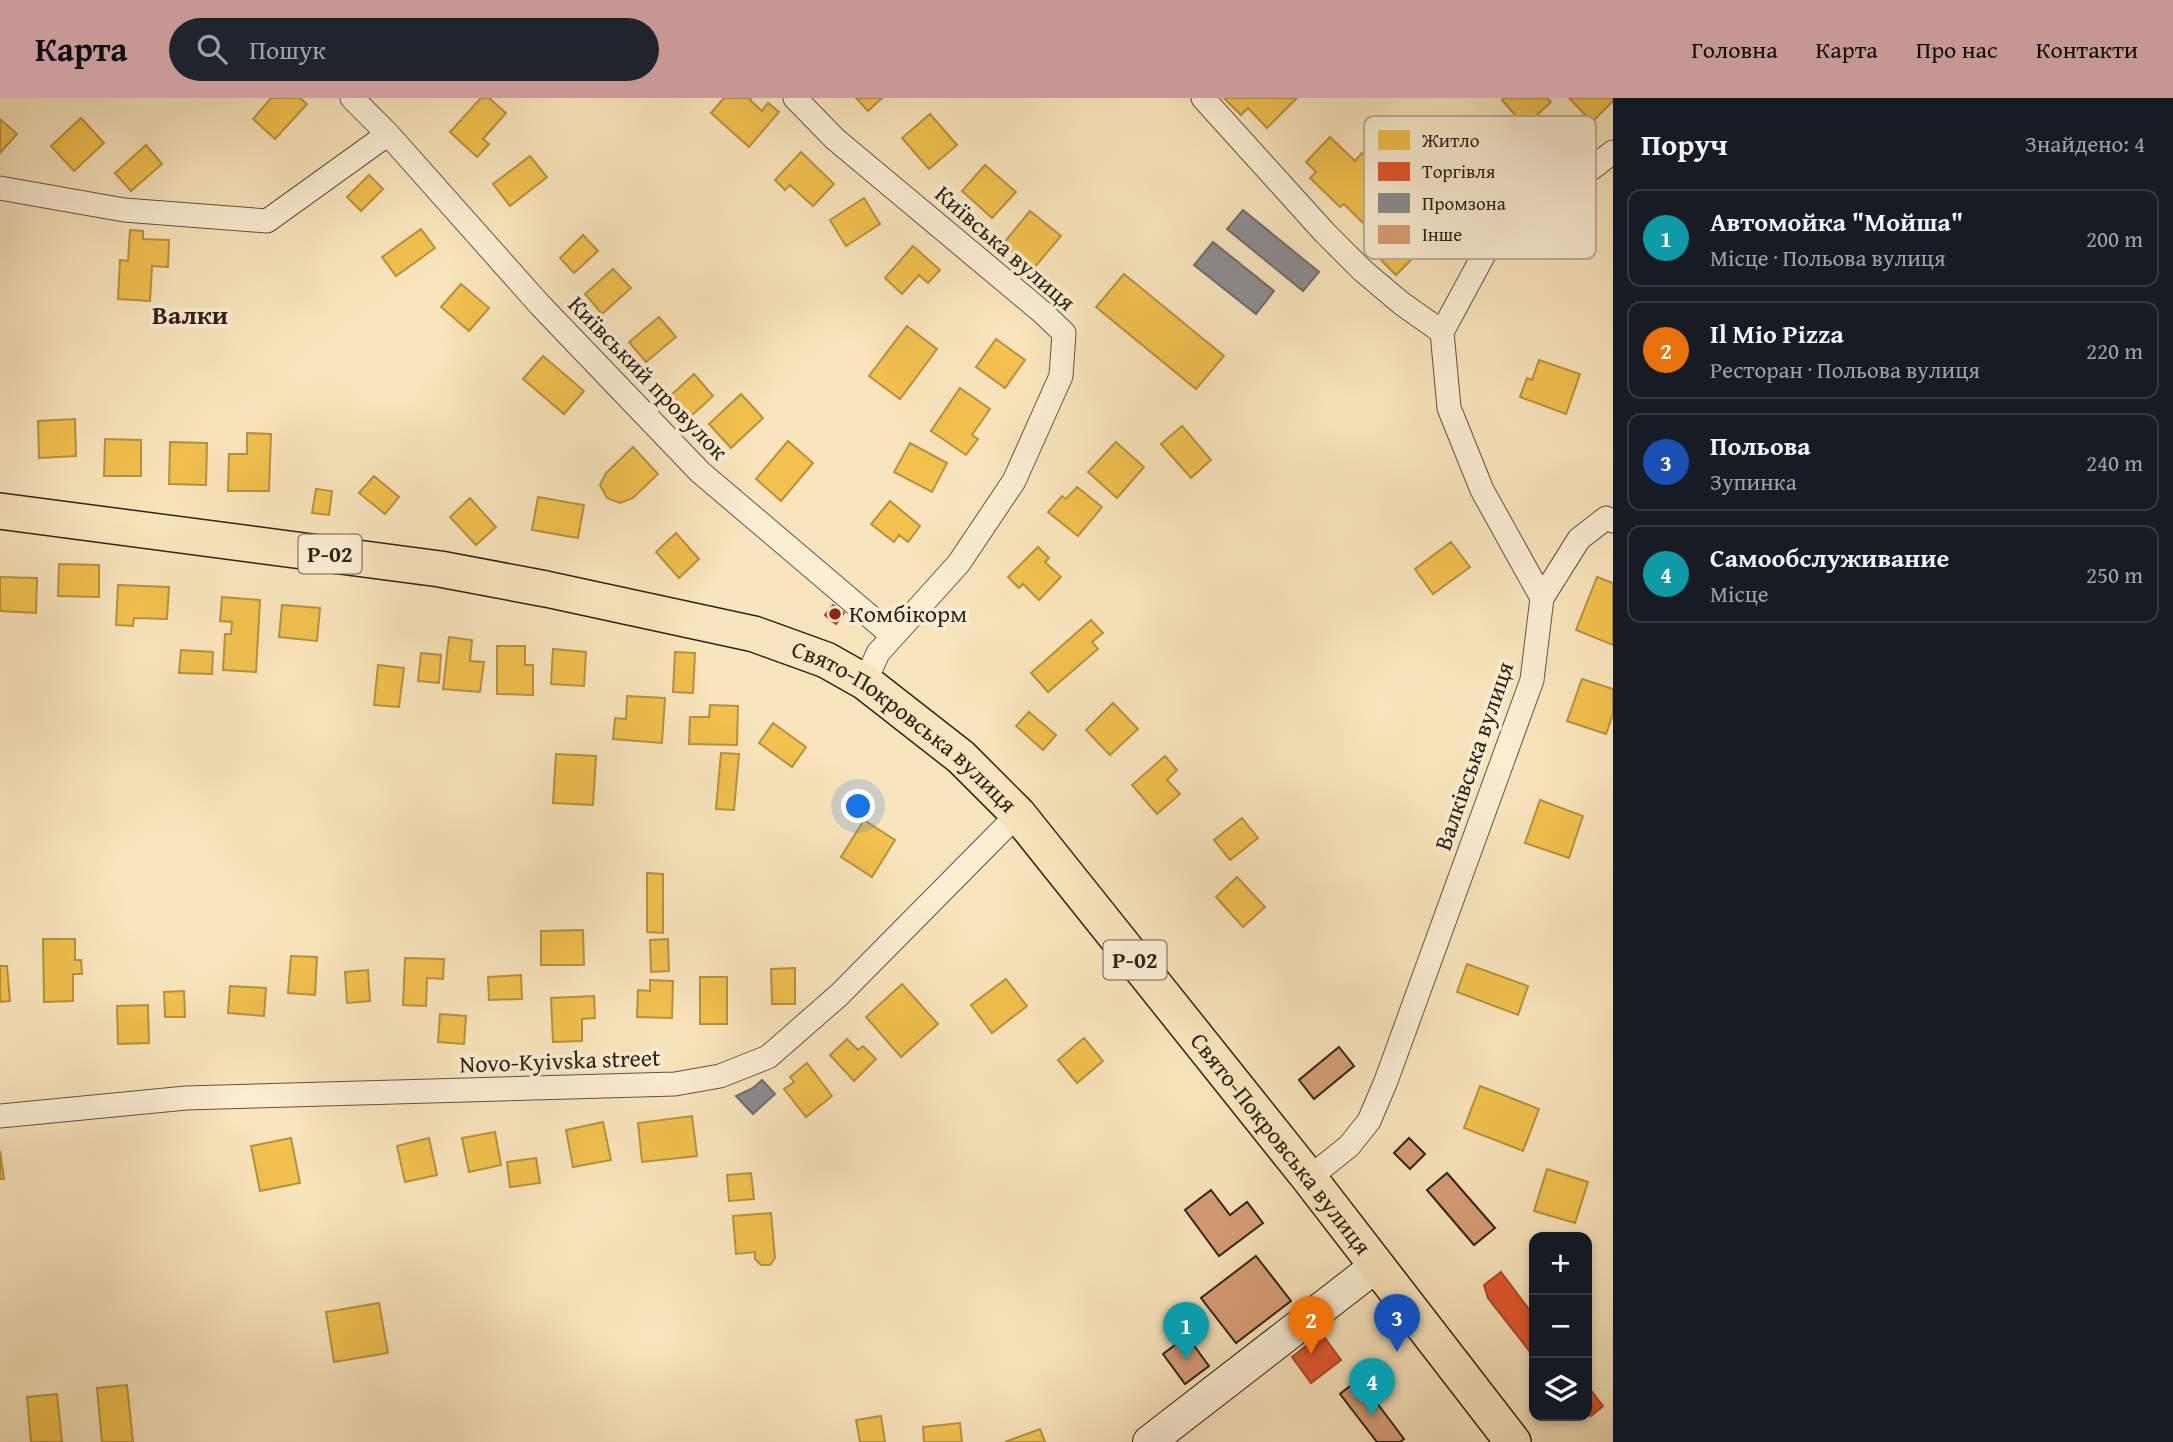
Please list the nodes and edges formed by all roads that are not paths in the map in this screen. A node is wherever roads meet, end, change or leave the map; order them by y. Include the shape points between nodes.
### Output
1 (352, 98) edge
2 (795, 98) edge
3 (1203, 98) edge
4 (388, 134) junction
5 (1613, 152) edge
6 (1596, 165) edge
7 (0, 188) edge
8 (1482, 259) edge
9 (1442, 332) junction
10 (0, 511) edge
11 (1613, 521) edge
12 (1542, 598) junction
13 (893, 636) junction
14 (865, 682) junction
15 (1018, 814) junction
16 (0, 1116) edge
17 (1309, 1178) junction
18 (1376, 1266) junction
19 (1149, 1442) edge
20 (1513, 1442) edge

1 - 4 street, Київський провулок
2 - 13 street, Київська вулиця via 835,139 1064,334 1061,376 1014,481 959,563
3 - 9 street via 1362,270
4 - 7 street via 267,221 124,210
4 - 13 street, Київський провулок via 540,305 700,472
5 - 6 street
8 - 9 street
9 - 12 street via 1449,408 1482,490
10 - 14 main road, Свято-Покровська вулиця / Р-02 via 440,569 533,586 754,634 826,660
11 - 12 street via 1606,518 1579,539
12 - 17 street, Валківська вулиця via 1532,680 1386,1081 1369,1121 1356,1138
13 - 14 street, Київська вулиця via 878,653
14 - 15 main road, Свято-Покровська вулиця / Р-02 via 961,757
15 - 16 street, Novo-Kyivska street via 829,1004 768,1057 720,1076 675,1084 186,1098
15 - 17 main road, Свято-Покровська вулиця / Р-02
17 - 18 main road, Свято-Покровська вулиця / Р-02
18 - 19 street
18 - 20 main road, Свято-Покровська вулиця / Р-02

